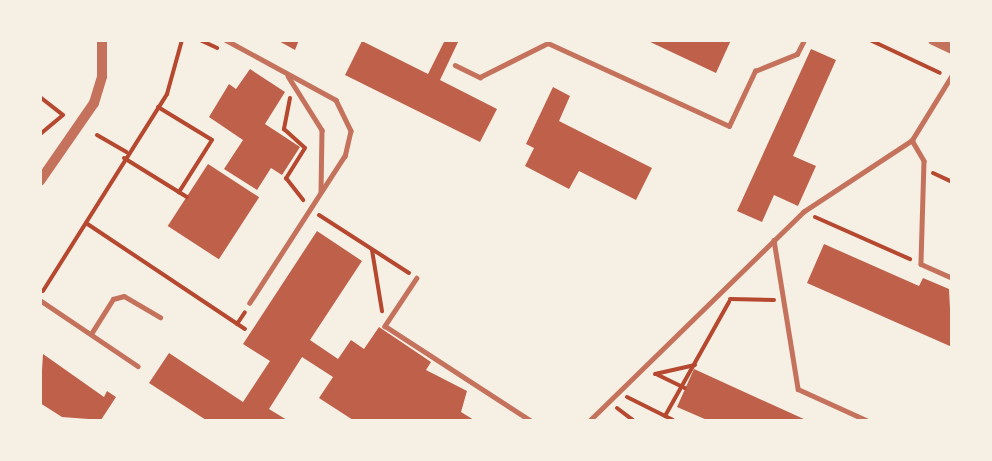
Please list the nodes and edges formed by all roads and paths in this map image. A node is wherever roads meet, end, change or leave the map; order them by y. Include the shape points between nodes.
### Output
1 (102, 40) edge
2 (182, 40) edge
3 (200, 40) edge
4 (226, 40) edge
5 (804, 40) edge
6 (870, 40) edge
7 (933, 40) edge
8 (951, 49) edge
9 (221, 50) dead end
10 (455, 65) dead end
11 (285, 72) junction
12 (951, 76) edge
13 (289, 87) dead end
14 (40, 98) edge
15 (158, 107) junction
16 (40, 134) edge
17 (97, 135) dead end
18 (912, 140) junction
19 (128, 152) junction
20 (124, 158) junction
21 (924, 169) junction
22 (40, 181) edge
23 (951, 182) edge
24 (179, 192) junction
25 (321, 194) junction
26 (187, 197) dead end
27 (311, 210) junction
28 (803, 212) junction
29 (86, 223) junction
30 (774, 240) junction
31 (372, 249) junction
32 (921, 264) junction
33 (417, 278) joint
34 (951, 278) edge
35 (736, 290) dead end
36 (40, 294) edge
37 (714, 299) junction
38 (731, 299) junction
39 (40, 300) edge
40 (783, 300) junction
41 (250, 303) dead end
42 (160, 317) dead end
43 (385, 326) junction
44 (245, 329) dead end
45 (91, 334) junction
46 (695, 365) dead end
47 (138, 366) dead end
48 (688, 366) junction
49 (656, 374) junction
50 (637, 375) junction
51 (679, 385) junction
52 (685, 388) dead end
53 (618, 393) junction
54 (609, 402) junction
55 (664, 416) junction
56 (530, 420) edge
57 (590, 420) edge
58 (633, 420) edge
59 (673, 420) edge
60 (866, 420) edge

1 - 22 street via 102,76 94,103
2 - 15 path
3 - 9 path
4 - 11 lane
5 - 10 lane via 797,54 755,71 729,126 548,43 480,77
6 - 12 path
7 - 8 street
11 - 25 lane via 322,130
11 - 25 lane via 336,100 350,122 349,148
12 - 18 lane
13 - 27 path via 284,129 305,148 286,178
14 - 16 path via 63,115
15 - 19 path
15 - 24 path via 212,140
17 - 19 path
18 - 21 lane
18 - 28 lane
19 - 20 path
20 - 24 path
20 - 29 path
21 - 23 path
21 - 32 lane
24 - 26 path
25 - 27 lane
27 - 31 path
27 - 41 lane
28 - 30 lane
28 - 32 path
29 - 36 path
29 - 44 path
30 - 37 lane
30 - 40 lane
31 - 33 path
31 - 43 path
32 - 34 lane
33 - 43 lane
35 - 38 path
37 - 38 path
37 - 50 lane
38 - 40 path
38 - 48 path
39 - 45 lane
40 - 60 lane via 798,389
42 - 45 lane via 124,296 113,299
43 - 56 lane
45 - 47 lane
46 - 48 path
48 - 49 path
48 - 51 path
49 - 50 path
49 - 51 path
50 - 53 lane
51 - 52 path
51 - 55 path
53 - 54 lane
53 - 55 path
54 - 57 lane
54 - 58 path
55 - 59 path

